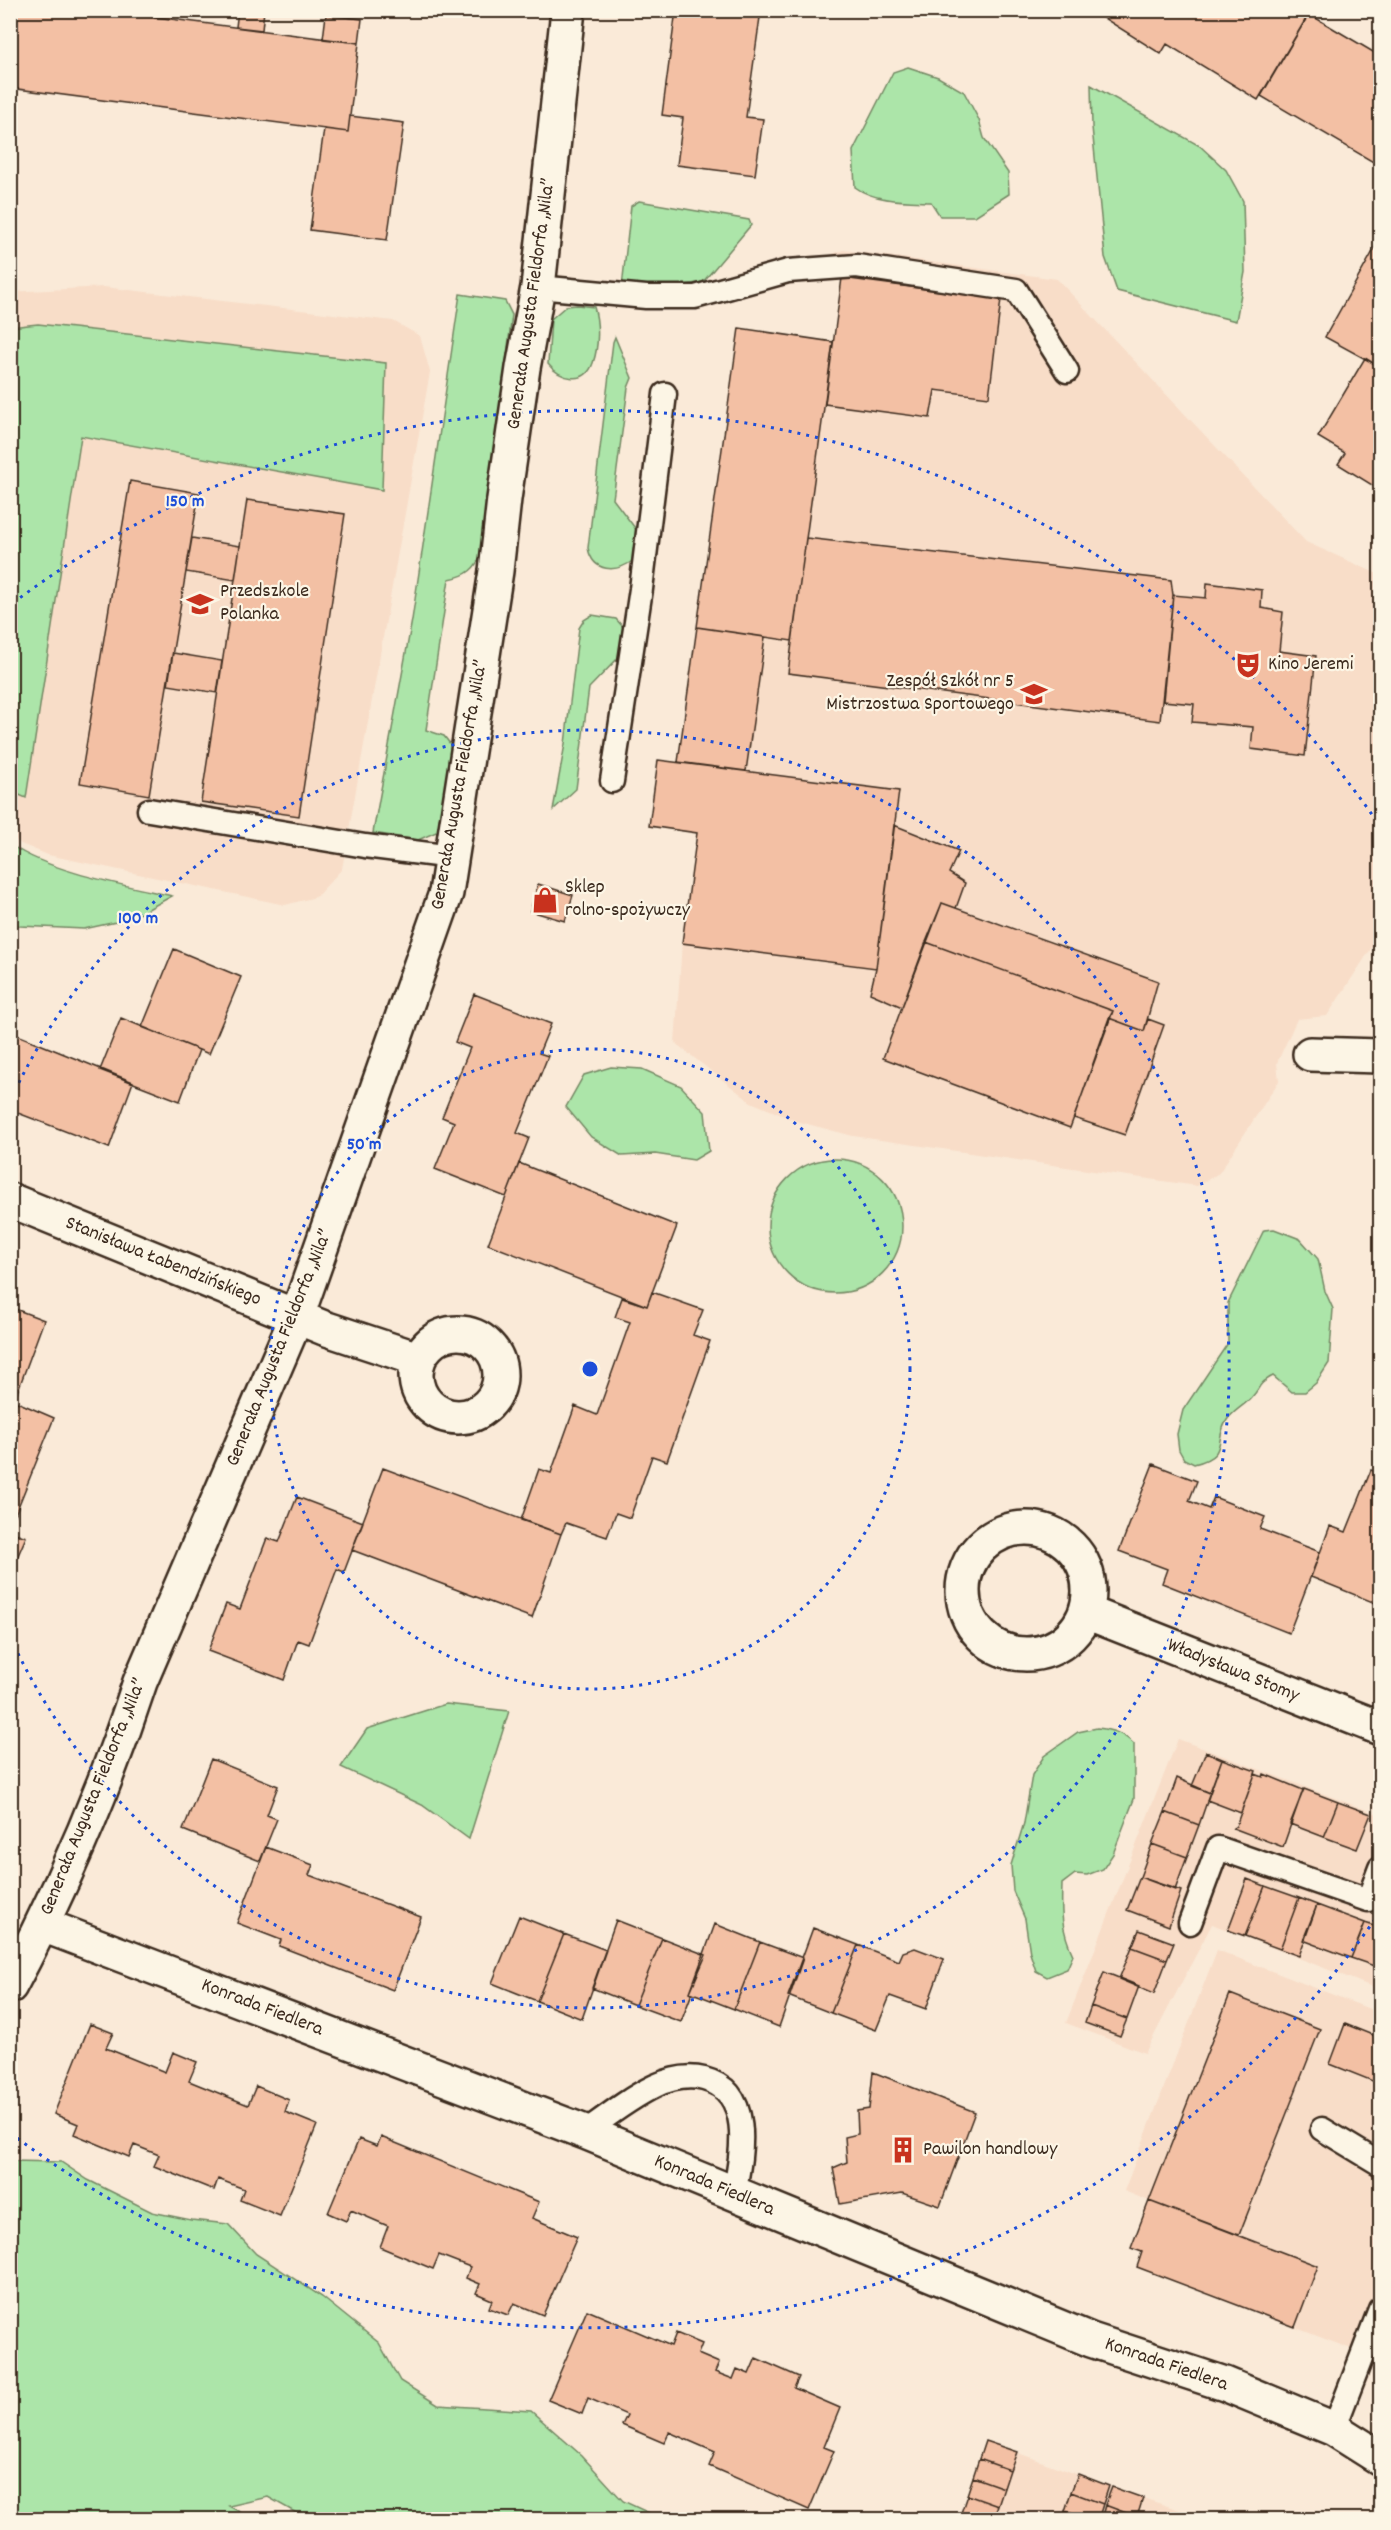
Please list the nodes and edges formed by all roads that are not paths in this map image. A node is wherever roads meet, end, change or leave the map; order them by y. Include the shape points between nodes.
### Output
1 (568, 10) edge
2 (538, 287) junction
3 (1067, 370) dead end
4 (665, 394) dead end
5 (612, 781) dead end
6 (149, 810) dead end
7 (452, 857) junction
8 (1310, 1054) dead end
9 (1380, 1056) edge
10 (10, 1200) edge
11 (297, 1316) junction
12 (418, 1359) dead end
13 (1086, 1612) dead end
14 (1380, 1728) edge
15 (1380, 1868) edge
16 (1374, 1902) edge
17 (1190, 1923) dead end
18 (43, 1925) junction
19 (10, 1986) edge
20 (1322, 2129) dead end
21 (585, 2132) junction
22 (1380, 2164) edge
23 (734, 2195) junction
24 (1380, 2309) edge
25 (1334, 2429) junction
26 (1380, 2458) edge

1 - 2 street, Generała Augusta Fieldorfa „Nila”
2 - 3 lane via 646,297 695,297 788,271 857,266 1004,288 1016,290
2 - 7 street, Generała Augusta Fieldorfa „Nila”
4 - 5 lane
6 - 7 lane
7 - 11 street, Generała Augusta Fieldorfa „Nila” via 446,893 430,942
8 - 9 street
10 - 11 street, Stanisława Łabendzińskiego
11 - 12 street, Stanisława Łabendzińskiego
11 - 18 street, Generała Augusta Fieldorfa „Nila” via 145,1671 121,1741
13 - 14 street, Władysława Stomy
15 - 16 lane
16 - 17 lane via 1218,1848
18 - 19 street, Generała Augusta Fieldorfa „Nila”
18 - 21 street, Konrada Fiedlera
20 - 22 lane
21 - 23 street, Konrada Fiedlera
21 - 23 lane via 656,2086 690,2076 717,2083 737,2105 741,2157
23 - 25 street, Konrada Fiedlera via 1084,2337 1225,2384
24 - 25 lane
25 - 26 street, Konrada Fiedlera

